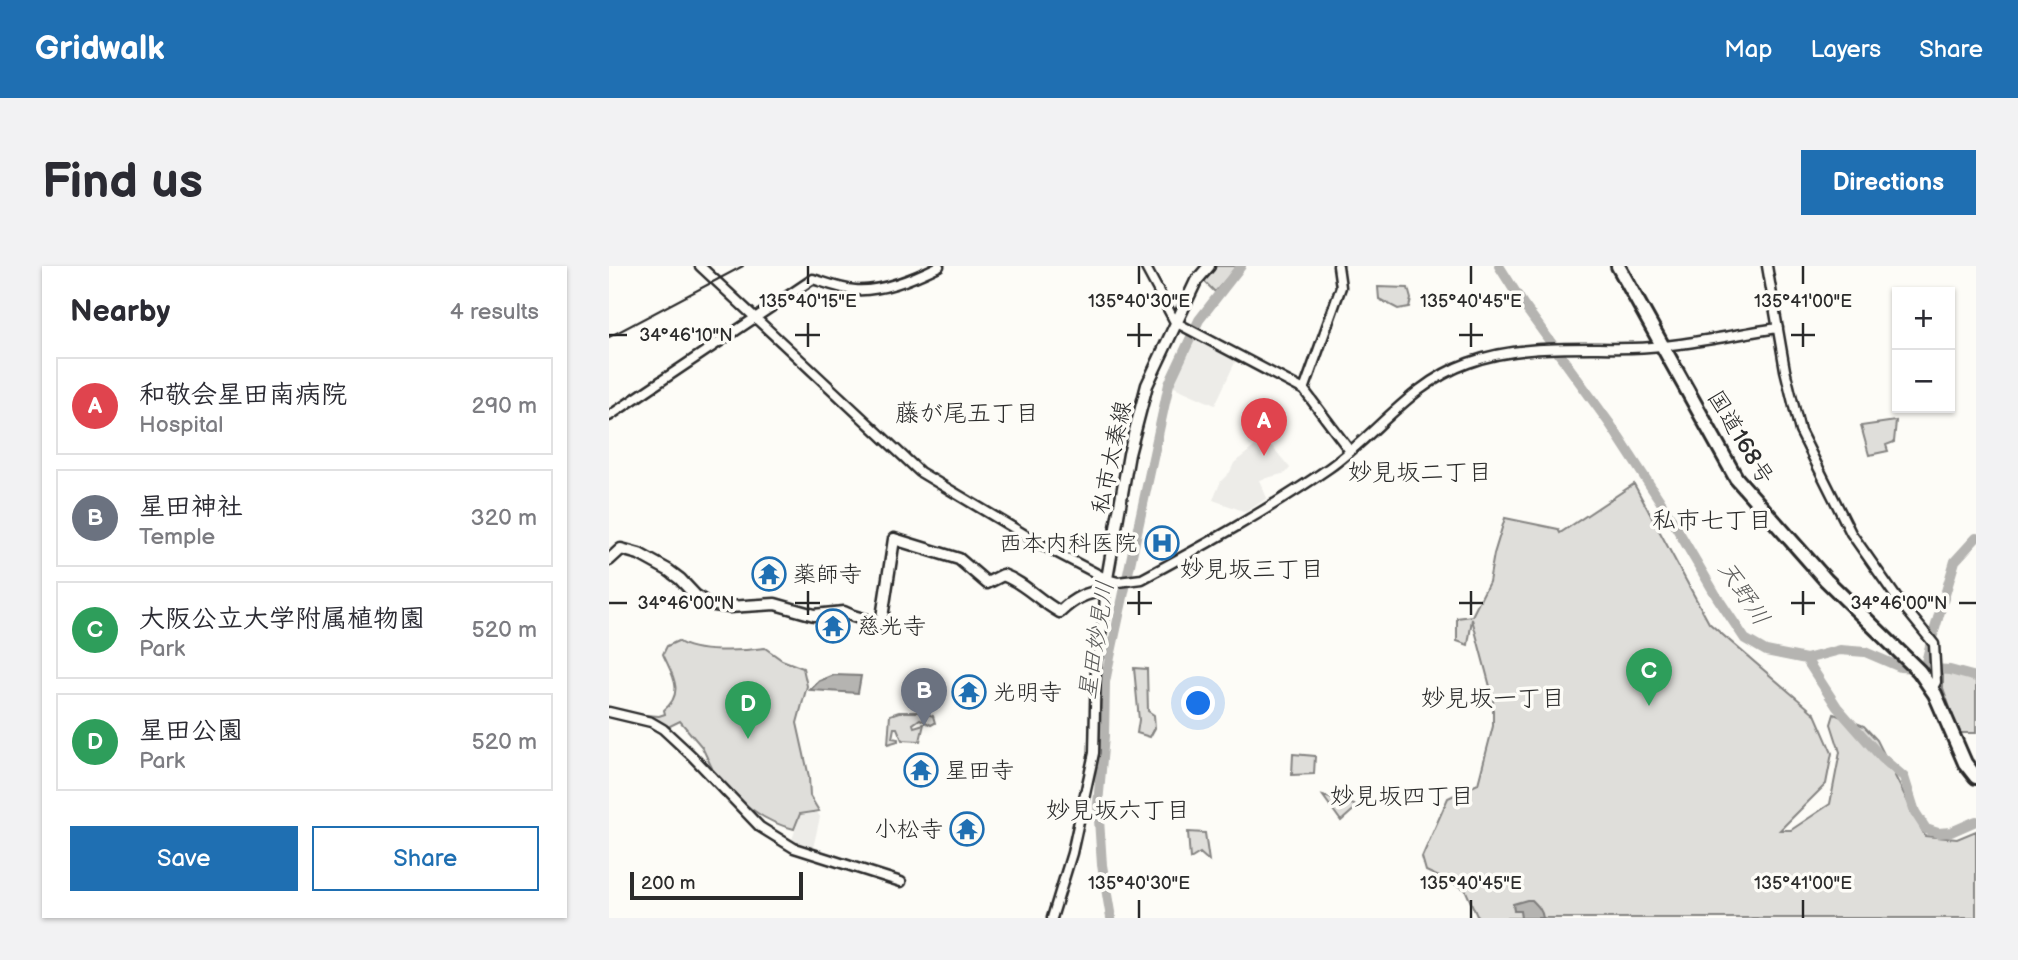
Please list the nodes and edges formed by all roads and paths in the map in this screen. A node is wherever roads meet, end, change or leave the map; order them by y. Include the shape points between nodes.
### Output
1 (700, 266) edge
2 (939, 266) edge
3 (1145, 266) edge
4 (1209, 266) edge
5 (1338, 266) edge
6 (1618, 266) edge
7 (1767, 266) edge
8 (755, 317) junction
9 (1175, 321) junction
10 (1778, 328) junction
11 (1664, 346) junction
12 (1304, 390) junction
13 (609, 416) edge
14 (1350, 451) junction
15 (609, 560) edge
16 (1106, 584) junction
17 (1932, 689) junction
18 (609, 712) edge
19 (1976, 776) edge
20 (901, 882) dead end
21 (1052, 918) edge

1 - 8 street
2 - 8 street via 918,277 862,290 813,279
3 - 9 street
4 - 9 main road, 私市太秦線
5 - 12 street via 1341,287
6 - 11 highway, 国道168号
7 - 10 street
8 - 13 street
8 - 16 street via 919,472
9 - 12 street
9 - 16 main road, 私市太秦線 via 1147,385 1129,454
10 - 11 street
10 - 17 street via 1800,431 1851,533 1934,644 1936,682
11 - 14 street via 1536,349 1489,356 1447,371 1410,396
11 - 17 highway, 国道168号 via 1736,478
12 - 14 street
14 - 16 street via 1292,492 1154,573
15 - 16 main road via 621,549 639,554 668,570 708,604 775,604 814,615 844,612 881,624 894,539 959,559 987,583 1003,575 1014,579 1060,612
16 - 21 street via 1096,663 1094,752
17 - 19 highway, 国道168号 via 1965,763
18 - 20 street via 663,729 760,827 795,848

